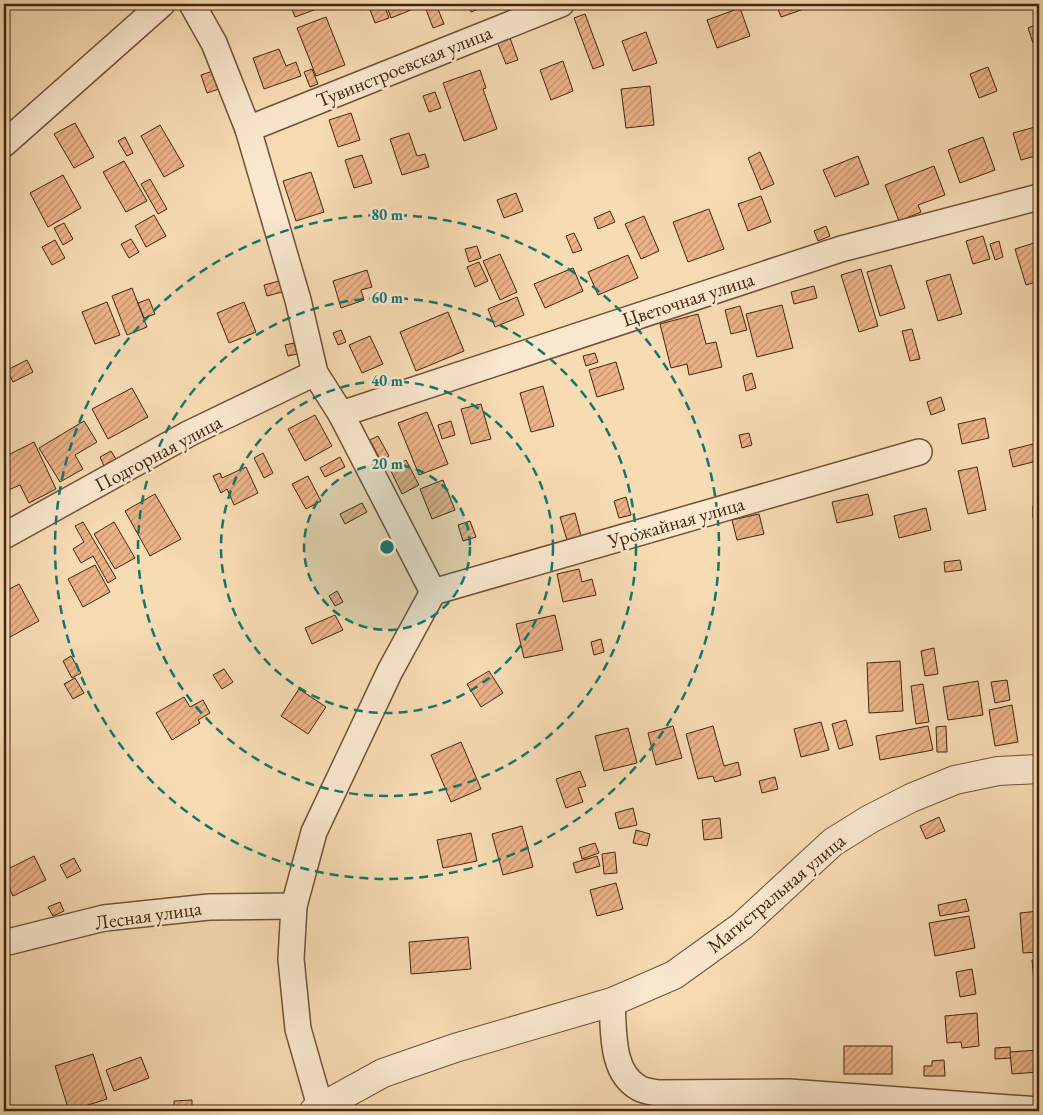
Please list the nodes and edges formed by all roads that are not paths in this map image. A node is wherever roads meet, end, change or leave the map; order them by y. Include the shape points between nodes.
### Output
1 (162, 4) edge
2 (192, 4) edge
3 (561, 4) edge
4 (248, 129) junction
5 (4, 144) edge
6 (1039, 197) edge
7 (315, 372) junction
8 (341, 414) junction
9 (919, 452) dead end
10 (4, 536) edge
11 (434, 592) junction
12 (1039, 769) edge
13 (294, 906) junction
14 (4, 944) edge
15 (612, 1002) junction
16 (788, 1102) edge
17 (317, 1109) edge
18 (1039, 1110) edge

1 - 5 street
2 - 4 street via 214,43
3 - 4 street, Тувинстроевская улица
4 - 7 street via 298,300
6 - 8 street, Цветочная улица via 841,249
7 - 8 street
7 - 10 street, Подгорная улица via 190,434
8 - 11 street
9 - 11 street, Урожайная улица
11 - 13 street via 390,671 314,832
12 - 15 street, Магистральная улица via 998,771 955,780 870,819 832,842 742,926 674,975
13 - 14 street, Лесная улица via 208,907 104,918
13 - 17 street via 291,958 298,1029
15 - 16 street via 615,1052 623,1073 638,1087 658,1093
15 - 17 street, Магистральная улица via 464,1045 392,1070
16 - 18 street

